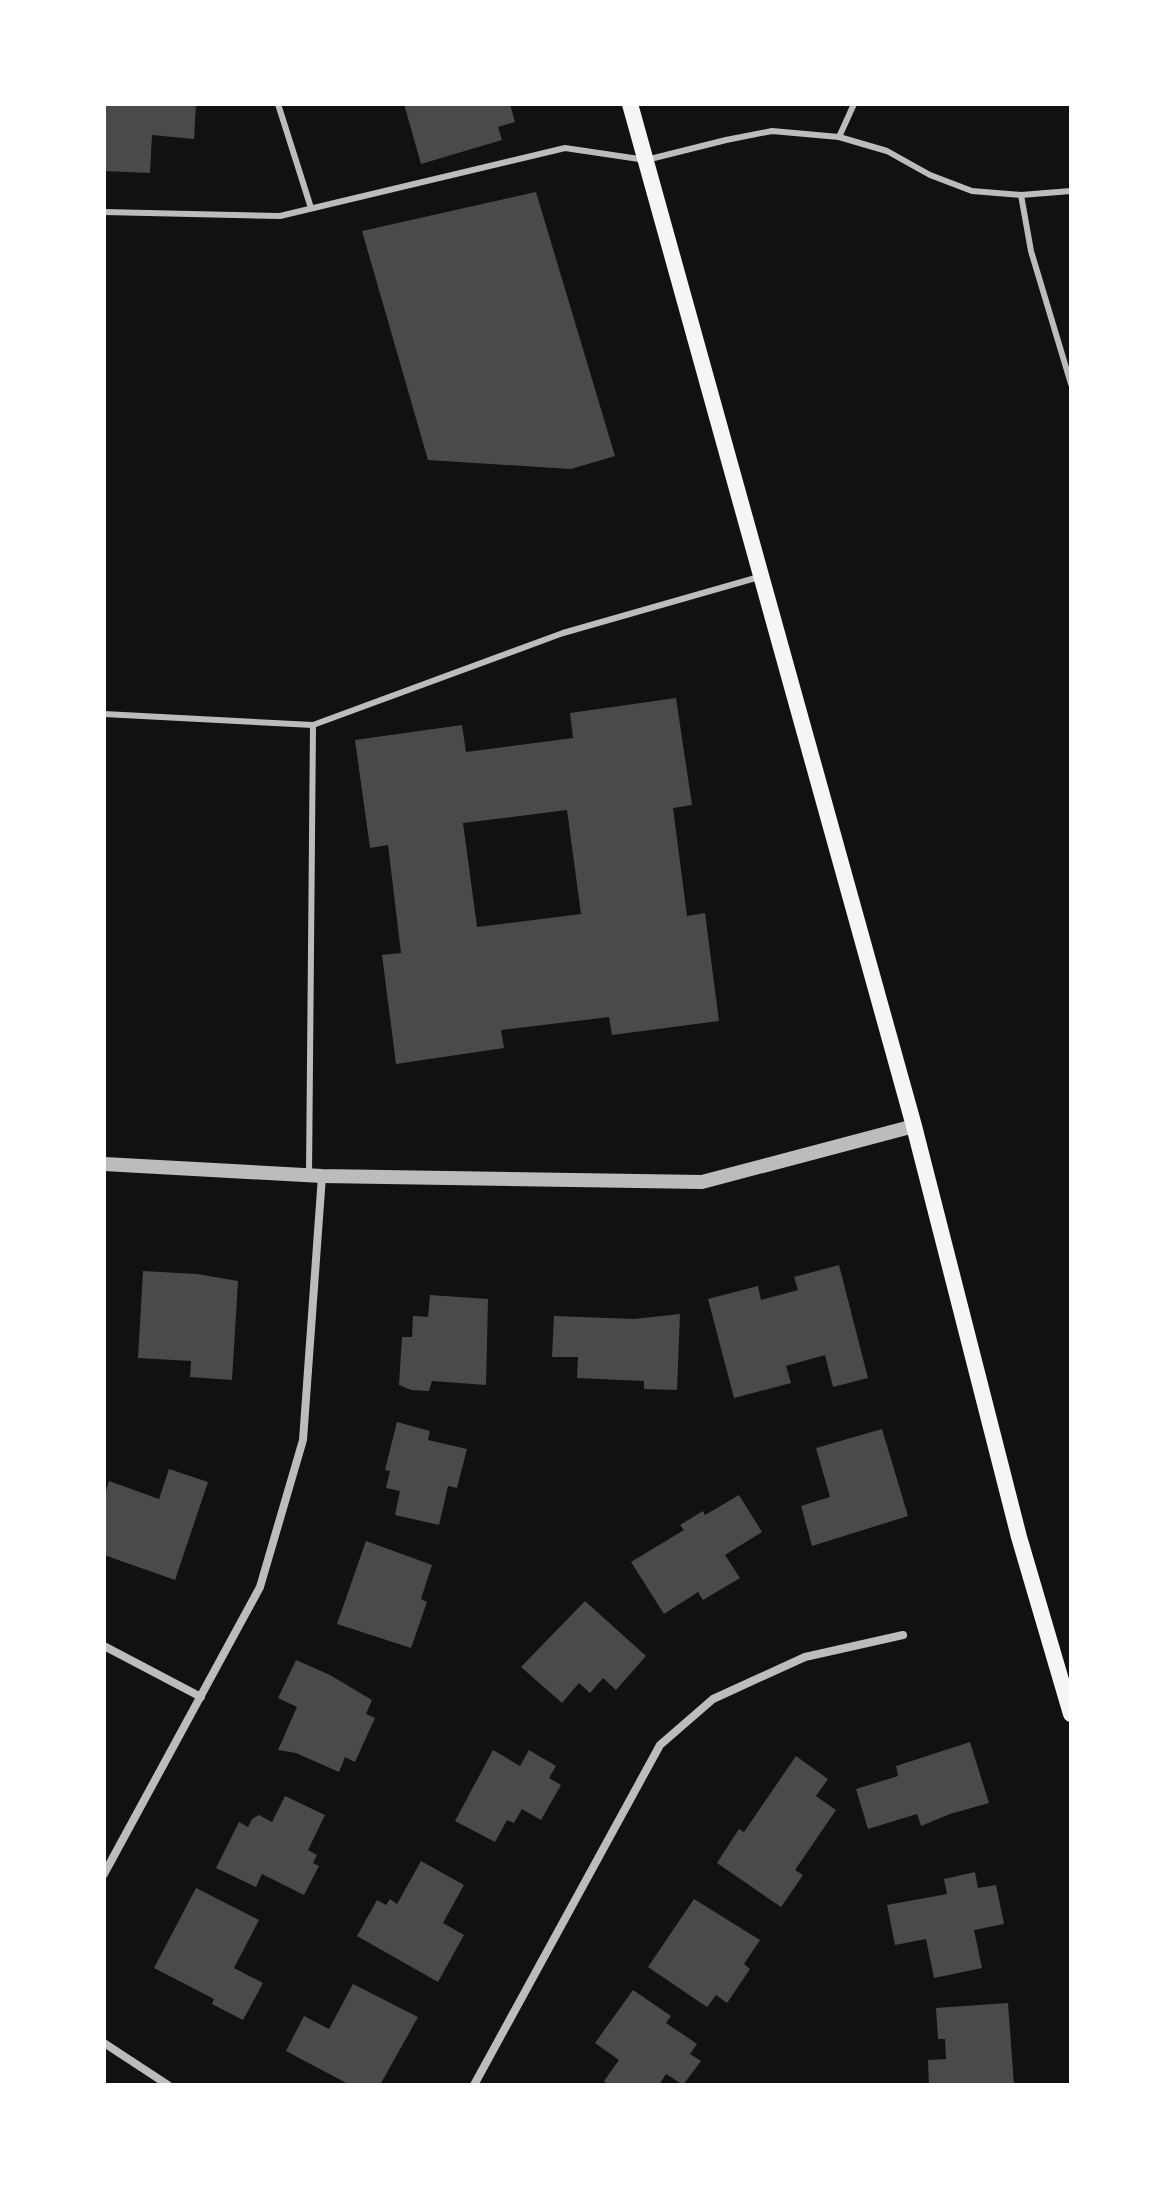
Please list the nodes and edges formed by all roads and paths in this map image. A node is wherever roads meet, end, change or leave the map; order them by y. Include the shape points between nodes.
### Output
1 (278, 104) edge
2 (630, 104) edge
3 (854, 104) edge
4 (839, 137) junction
5 (646, 160) junction
6 (1071, 191) edge
7 (1021, 195) junction
8 (311, 208) junction
9 (104, 212) edge
10 (1071, 384) edge
11 (762, 576) junction
12 (104, 714) edge
13 (313, 725) junction
14 (914, 1126) junction
15 (104, 1164) edge
16 (315, 1176) junction
17 (903, 1635) dead end
18 (104, 1646) edge
19 (201, 1697) junction
20 (1071, 1714) edge
21 (104, 1874) edge
22 (104, 2043) edge
23 (168, 2085) edge
24 (474, 2085) edge

1 - 8 lane
2 - 5 main road
3 - 4 lane
4 - 5 lane via 772,131
4 - 7 lane via 887,151 972,191
5 - 8 lane via 565,148
5 - 11 main road
6 - 7 lane
7 - 10 lane via 1031,251
8 - 9 lane via 280,216
11 - 13 lane via 563,633
11 - 14 main road
12 - 13 lane
13 - 16 lane
14 - 16 street via 702,1182
14 - 20 main road via 1019,1537
15 - 16 street
16 - 19 street via 303,1440 260,1587
17 - 24 street via 805,1657 713,1699 660,1745
18 - 19 street
19 - 21 street
22 - 23 street

